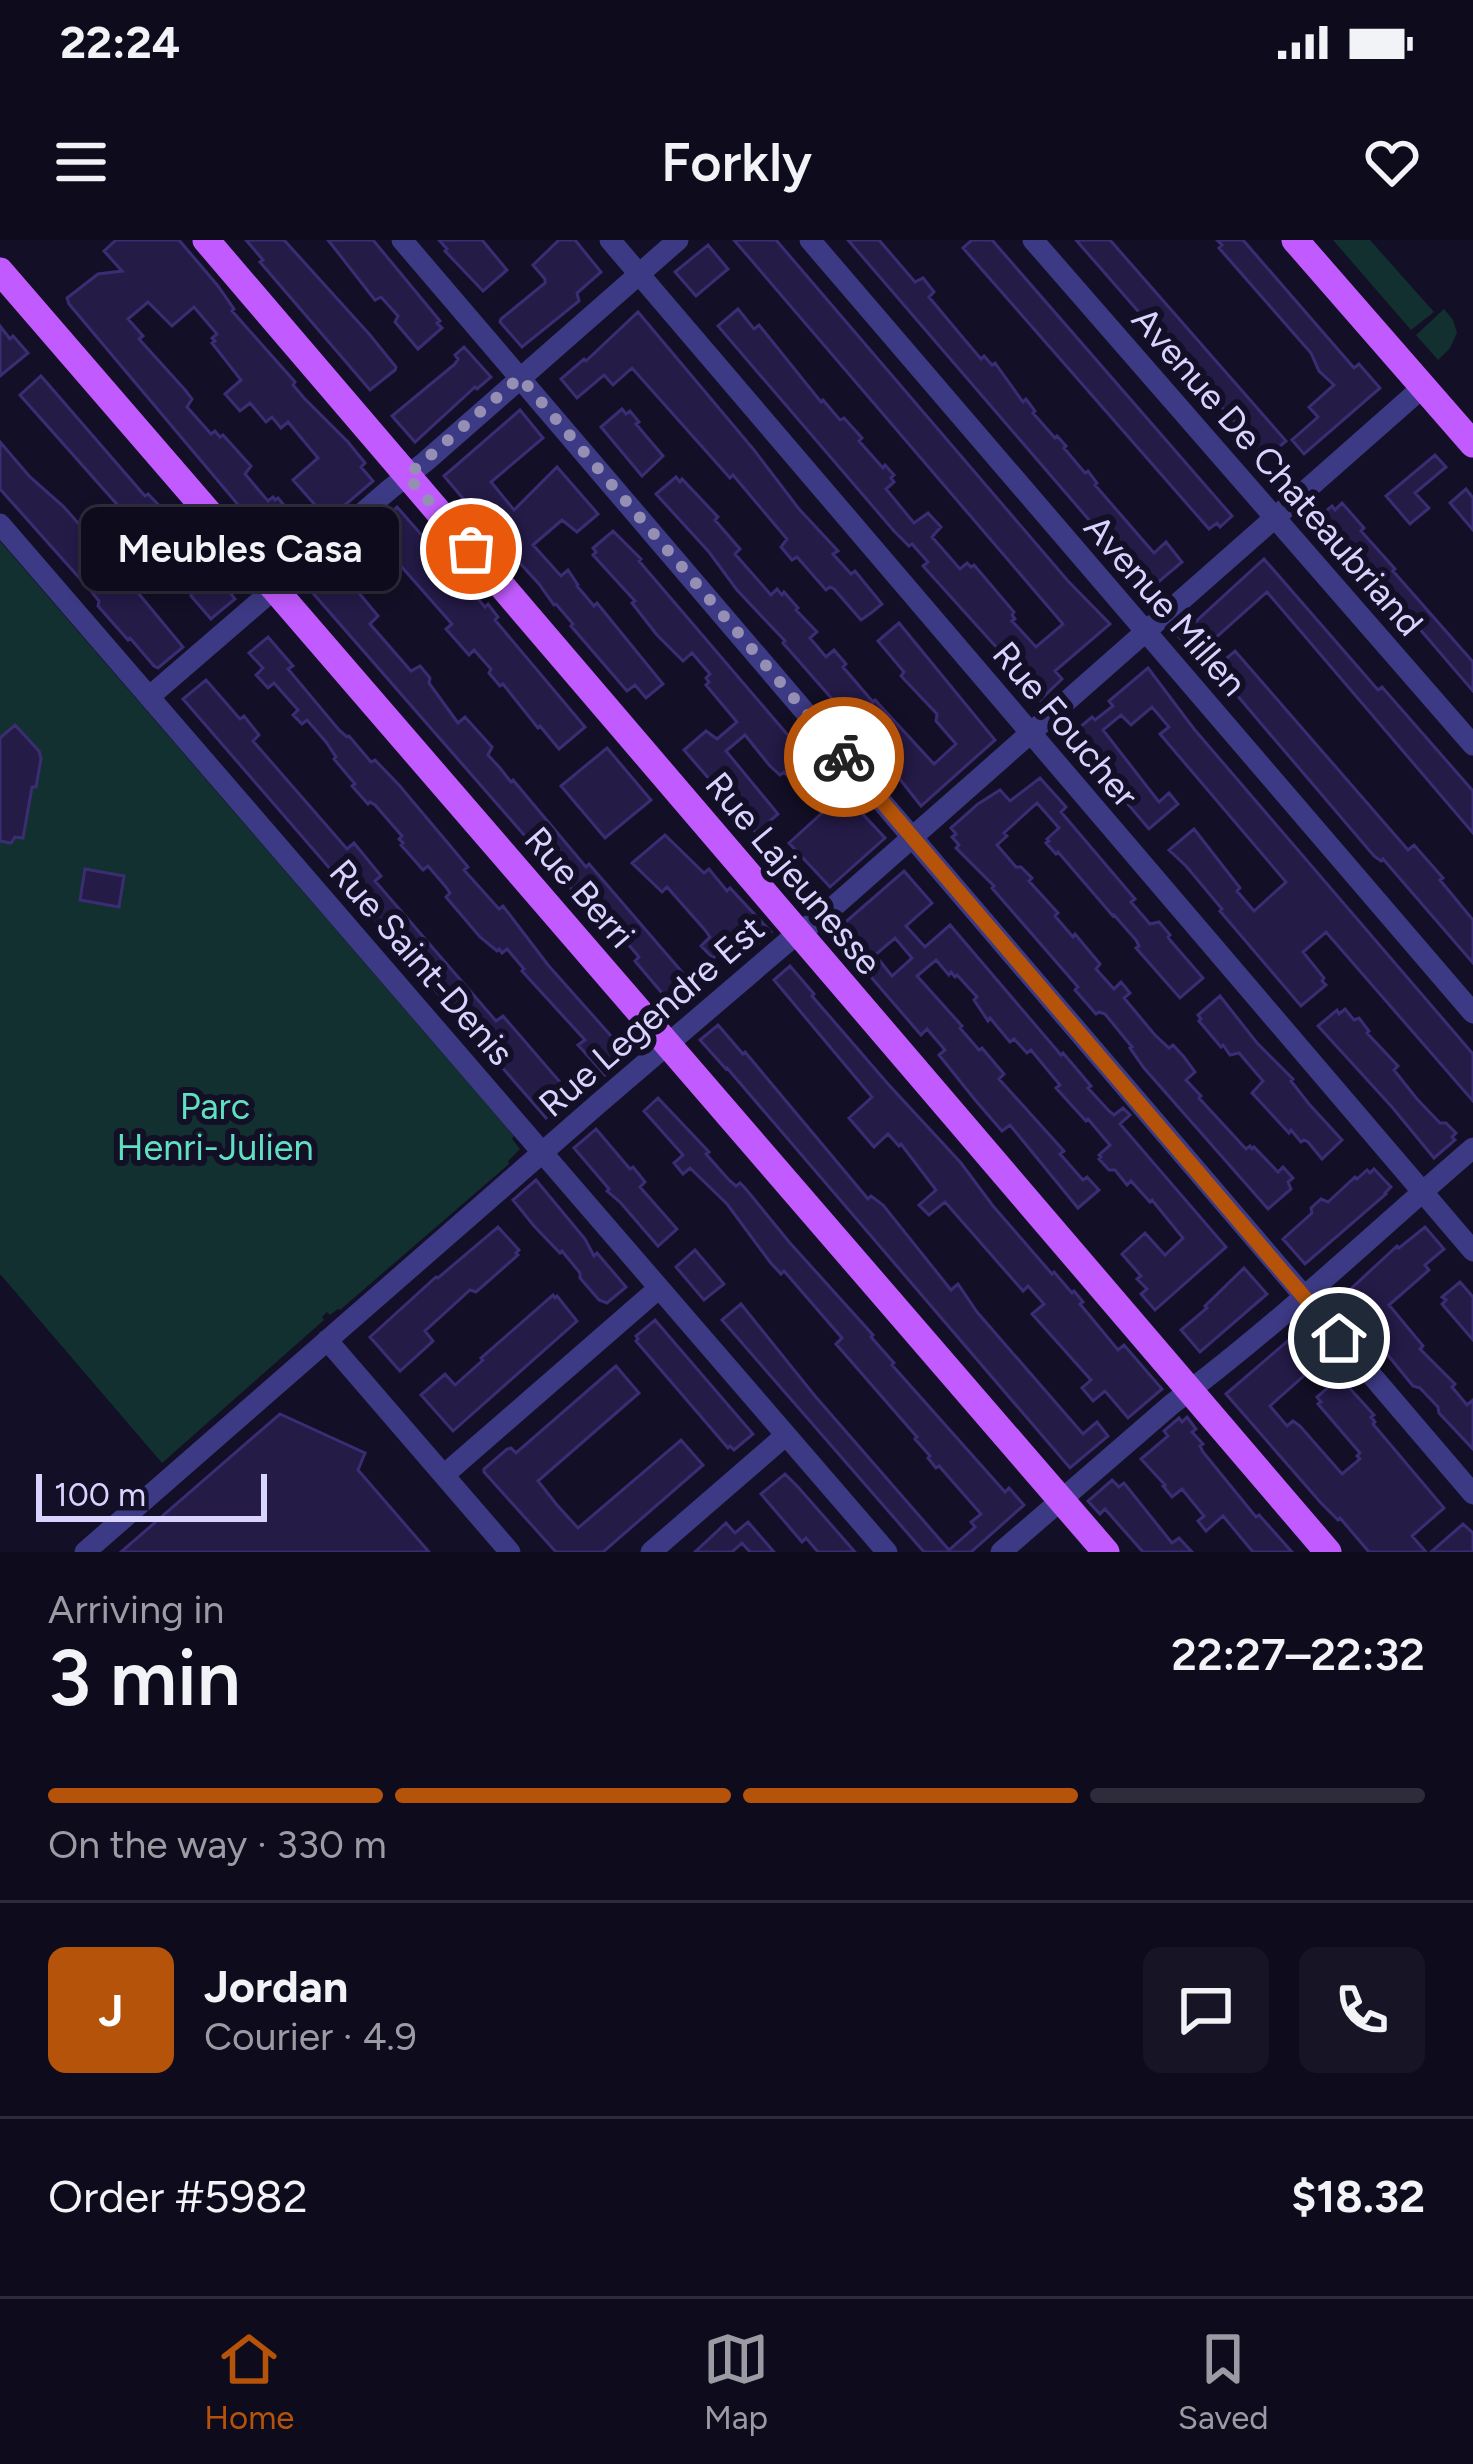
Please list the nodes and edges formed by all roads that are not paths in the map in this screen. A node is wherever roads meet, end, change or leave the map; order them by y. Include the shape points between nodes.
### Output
1 (206, 240) edge
2 (402, 240) edge
3 (610, 240) edge
4 (678, 240) edge
5 (809, 240) edge
6 (1033, 240) edge
7 (1294, 240) edge
8 (0, 271) edge
9 (639, 274) junction
10 (520, 377) junction
11 (1423, 387) junction
12 (1473, 444) edge
13 (407, 476) junction
14 (1275, 519) junction
15 (0, 524) edge
16 (274, 589) junction
17 (1145, 632) junction
18 (149, 698) junction
19 (1031, 734) junction
20 (1473, 745) edge
21 (913, 838) junction
22 (798, 934) junction
23 (1473, 1013) edge
24 (668, 1044) junction
25 (1473, 1148) edge
26 (542, 1153) junction
27 (1422, 1192) junction
28 (1473, 1251) edge
29 (659, 1288) junction
30 (1304, 1297) junction
31 (327, 1340) junction
32 (1190, 1391) junction
33 (786, 1435) junction
34 (444, 1475) junction
35 (1473, 1494) edge
36 (1061, 1499) junction
37 (85, 1552) edge
38 (510, 1552) edge
39 (651, 1552) edge
40 (887, 1552) edge
41 (1001, 1552) edge
42 (1106, 1552) edge
43 (1328, 1552) edge

1 - 13 main road, Rue Lajeunesse
2 - 10 street
3 - 9 street, Rue Foucher
4 - 9 street
5 - 17 street, Avenue Millen
6 - 14 street, Avenue De Chateaubriand
7 - 11 main road
8 - 16 main road, Rue Berri
9 - 10 street
9 - 19 street, Rue Foucher
10 - 13 street
10 - 21 street
11 - 12 main road
11 - 14 street, Rue Legendre Est
13 - 16 street
13 - 22 main road, Rue Lajeunesse
14 - 17 street, Rue Legendre Est
14 - 20 street, Avenue De Chateaubriand
15 - 18 street, Rue Saint-Denis
16 - 18 street
16 - 24 main road, Rue Berri
17 - 19 street, Rue Legendre Est
17 - 23 street, Avenue Millen
18 - 26 street, Rue Saint-Denis
19 - 21 street, Rue Legendre Est
19 - 27 street, Rue Foucher
21 - 22 street, Rue Legendre Est
21 - 30 street
22 - 24 street, Rue Legendre Est
22 - 32 main road, Rue Lajeunesse
24 - 26 street, Rue Legendre Est
24 - 36 main road, Rue Berri
25 - 27 street
26 - 29 street, Rue Saint-Denis
26 - 31 street, Rue Legendre Est
27 - 28 street, Rue Foucher
27 - 30 street
29 - 33 street, Rue Saint-Denis
29 - 34 street
30 - 32 street
30 - 35 street
31 - 34 street
31 - 37 street, Rue Legendre Est
32 - 36 street
32 - 43 main road, Rue Lajeunesse
33 - 39 street
33 - 40 street, Rue Saint-Denis
34 - 38 street
36 - 41 street
36 - 42 main road, Rue Berri

